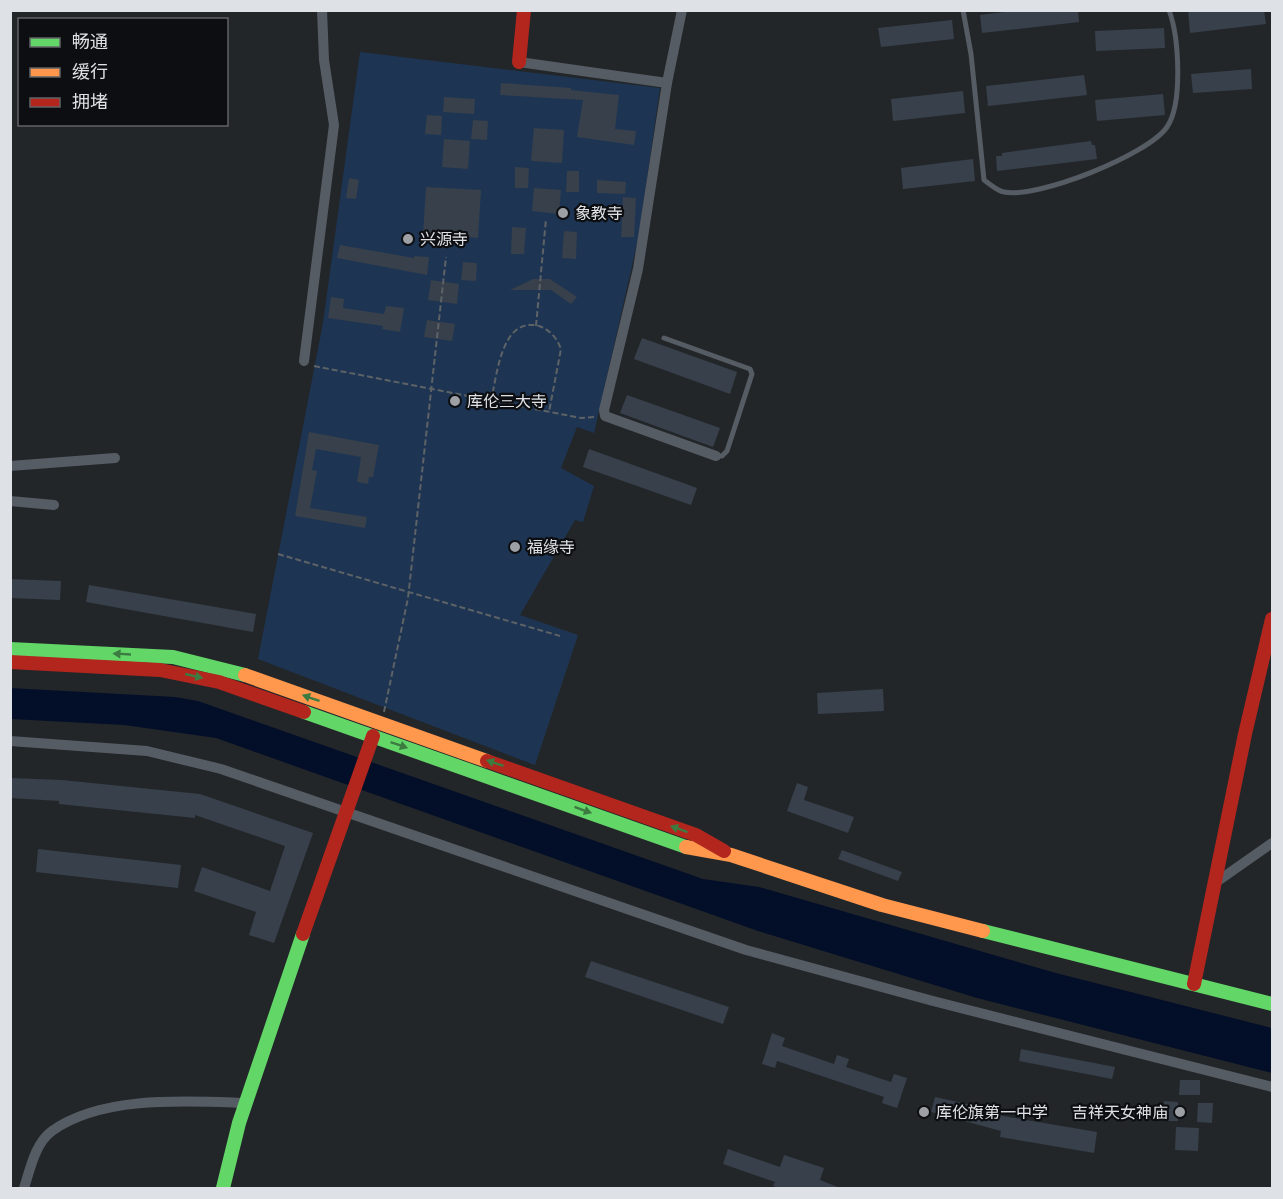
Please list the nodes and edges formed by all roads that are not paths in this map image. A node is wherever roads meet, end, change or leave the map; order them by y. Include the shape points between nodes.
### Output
1 (322, 10) edge
2 (524, 10) edge
3 (682, 10) edge
4 (963, 10) edge
5 (1169, 10) edge
6 (519, 62) joint
7 (667, 83) junction
8 (664, 338) dead end
9 (304, 361) road end
10 (716, 456) joint
11 (115, 458) dead end
12 (10, 466) edge
13 (10, 501) edge
14 (54, 505) dead end
15 (1272, 619) edge
16 (10, 649) edge
17 (10, 662) edge
18 (373, 736) junction
19 (10, 741) edge
20 (346, 812) junction
21 (1272, 843) edge
22 (731, 855) junction
23 (1215, 883) junction
24 (1194, 984) junction
25 (1272, 1004) edge
26 (1272, 1087) edge
27 (245, 1103) junction
28 (24, 1188) edge
29 (223, 1188) edge

1 - 9 street via 324,60 334,125
2 - 6 main road
3 - 7 street
4 - 5 lane via 984,180 1003,192 1043,190 1125,158 1167,128 1177,106 1178,47
6 - 7 street
7 - 10 street via 639,269 604,410 605,416
8 - 10 lane via 750,369 752,374 727,451
11 - 12 street
13 - 14 street
15 - 23 main road
22 -> 16 main road via 696,835 230,670 201,662 137,655
17 -> 18 main road via 186,674
18 - 20 main road
18 -> 22 main road via 689,848
19 - 20 street via 147,751 221,769
20 - 26 street via 746,950
20 - 27 main road
21 - 23 street
22 - 24 main road via 882,905
23 - 24 main road
24 - 25 main road
27 - 28 street via 182,1101 112,1107 88,1114 51,1132 38,1148
27 - 29 main road

